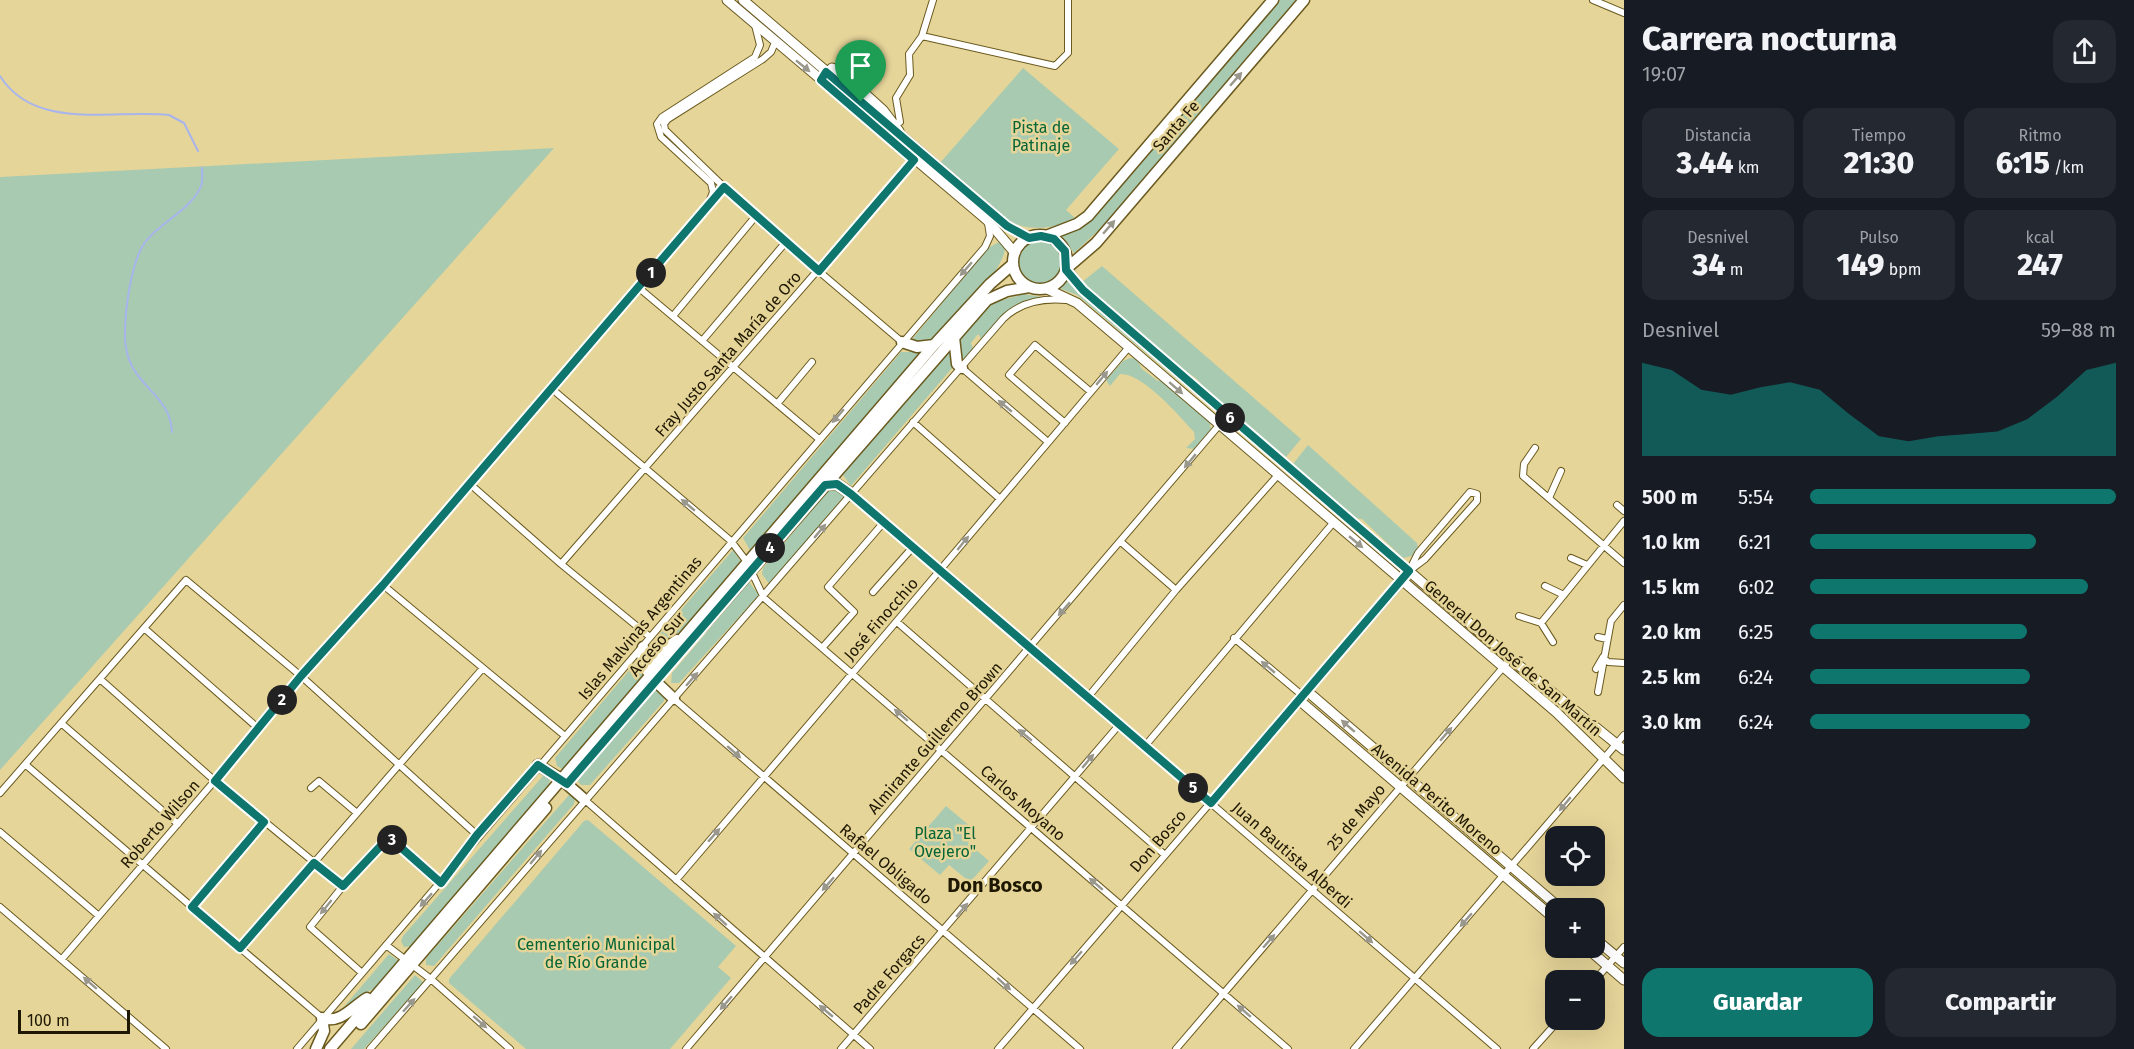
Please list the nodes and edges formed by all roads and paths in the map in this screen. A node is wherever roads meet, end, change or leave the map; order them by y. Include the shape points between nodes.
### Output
1 (727, 0) edge
2 (743, 0) edge
3 (933, 0) edge
4 (1068, 0) edge
5 (1273, 0) edge
6 (1304, 0) edge
7 (1593, 0) edge
8 (1624, 13) edge
9 (755, 25) junction
10 (778, 30) junction
11 (922, 36) junction
12 (775, 43) junction
13 (823, 76) junction
14 (893, 124) junction
15 (905, 140) junction
16 (914, 160) junction
17 (724, 187) junction
18 (706, 208) junction
19 (755, 217) junction
20 (987, 220) junction
21 (1047, 236) junction
22 (1029, 238) junction
23 (785, 243) junction
24 (1015, 253) junction
25 (1013, 264) junction
26 (1067, 269) junction
27 (819, 271) junction
28 (1029, 287) junction
29 (639, 288) junction
30 (1047, 288) junction
31 (1077, 303) junction
32 (673, 316) junction
33 (954, 337) junction
34 (702, 341) junction
35 (902, 342) junction
36 (934, 345) junction
37 (1129, 347) junction
38 (812, 362) dead end
39 (962, 368) junction
40 (734, 369) junction
41 (552, 389) junction
42 (1091, 392) junction
43 (777, 404) junction
44 (1227, 416) junction
45 (912, 422) junction
46 (1065, 423) junction
47 (1220, 426) junction
48 (819, 439) junction
49 (1048, 442) junction
50 (1535, 448) dead end
51 (645, 470) junction
52 (1561, 471) dead end
53 (1278, 475) junction
54 (470, 484) junction
55 (825, 485) junction
56 (851, 494) junction
57 (999, 498) junction
58 (1549, 498) junction
59 (1617, 505) dead end
60 (1624, 511) edge
61 (1624, 521) edge
62 (884, 522) junction
63 (1334, 523) junction
64 (731, 541) junction
65 (1121, 543) junction
66 (1605, 546) junction
67 (912, 548) junction
68 (1571, 558) dead end
69 (1624, 562) edge
70 (561, 564) junction
71 (748, 566) junction
72 (1587, 566) junction
73 (940, 571) junction
74 (1409, 571) junction
75 (1402, 580) junction
76 (383, 585) junction
77 (1545, 586) dead end
78 (1176, 590) junction
79 (873, 592) dead end
80 (1564, 595) junction
81 (764, 598) junction
82 (1620, 606) edge
83 (1519, 616) dead end
84 (897, 622) junction
85 (1541, 623) junction
86 (144, 628) junction
87 (650, 637) junction
88 (1598, 637) dead end
89 (1234, 638) junction
90 (1607, 639) junction
91 (1553, 642) dead end
92 (643, 647) junction
93 (823, 647) junction
94 (1030, 648) junction
95 (1603, 657) junction
96 (1511, 658) junction
97 (1624, 663) edge
98 (483, 668) junction
99 (1503, 668) junction
100 (1596, 669) dead end
101 (852, 672) junction
102 (301, 676) junction
103 (653, 678) junction
104 (100, 679) junction
105 (1598, 692) dead end
106 (1303, 696) junction
107 (1088, 697) junction
108 (674, 699) junction
109 (985, 701) junction
110 (61, 723) junction
111 (1119, 725) junction
112 (260, 729) junction
113 (1624, 735) edge
114 (565, 736) junction
115 (1145, 746) junction
116 (1620, 746) edge
117 (941, 750) junction
118 (1603, 760) junction
119 (399, 764) junction
120 (26, 765) junction
121 (538, 765) junction
122 (764, 777) junction
123 (1075, 777) junction
124 (1408, 778) junction
125 (1624, 778) edge
126 (215, 781) junction
127 (564, 781) junction
128 (1400, 787) junction
129 (311, 788) dead end
130 (0, 793) edge
131 (585, 800) junction
132 (1211, 803) junction
133 (357, 813) junction
134 (264, 822) junction
135 (178, 824) junction
136 (1031, 828) junction
137 (0, 832) edge
138 (477, 835) junction
139 (853, 854) junction
140 (1165, 855) junction
141 (314, 863) junction
142 (143, 865) junction
143 (1512, 867) junction
144 (1504, 875) junction
145 (676, 880) junction
146 (441, 883) junction
147 (343, 886) junction
148 (1313, 890) junction
149 (1548, 898) edge
150 (1122, 906) junction
151 (0, 907) edge
152 (192, 907) junction
153 (1545, 910) edge
154 (99, 916) junction
155 (945, 931) junction
156 (386, 945) junction
157 (1605, 947) edge
158 (1624, 947) edge
159 (240, 948) junction
160 (1616, 956) junction
161 (764, 958) junction
162 (1599, 958) edge
163 (62, 959) junction
164 (407, 963) junction
165 (1624, 963) edge
166 (1608, 966) junction
167 (1604, 970) edge
168 (362, 973) junction
169 (432, 980) junction
170 (1414, 980) junction
171 (1624, 980) edge
172 (378, 992) junction
173 (1224, 993) junction
174 (1033, 1009) junction
175 (322, 1018) junction
176 (1550, 1030) edge
177 (854, 1035) junction
178 (166, 1049) edge
179 (297, 1049) edge
180 (316, 1049) edge
181 (330, 1049) edge
182 (339, 1049) edge
183 (370, 1049) edge
184 (510, 1049) edge
185 (687, 1049) edge
186 (841, 1049) edge
187 (870, 1049) edge
188 (998, 1049) edge
189 (1080, 1049) edge
190 (1176, 1049) edge
191 (1288, 1049) edge
192 (1354, 1049) edge
193 (1497, 1049) edge
194 (1533, 1049) edge

1 - 9 main road
2 - 10 main road
3 - 11 street
4 - 11 street via 1068,53 1055,66
5 - 21 main road, Santa Fe via 1088,216
26 -> 6 main road, Santa Fe via 1096,243
7 - 8 street
9 - 12 main road
9 - 18 street via 760,45 755,57 662,117 656,128 711,183 713,192
10 - 12 street
10 - 13 main road
11 - 14 street via 909,54 910,75 896,98 900,122
12 -> 13 main road
12 - 17 street via 763,59 668,118 664,127 668,136
13 - 14 main road via 832,68 839,70
13 - 15 main road
13 - 16 main road
14 - 15 main road
15 - 22 main road via 1007,226
16 - 20 main road
16 - 27 street, Fray Justo Santa María de Oro
17 - 18 street, Roberto Wilson
17 - 19 street
18 - 29 street, Roberto Wilson
19 - 23 street
19 - 32 street
20 - 24 main road
20 -> 35 street, Islas Malvinas Argentinas via 988,242
21 - 22 main road
21 - 26 main road via 1065,251
22 - 24 main road
23 - 27 street
23 - 34 street
24 - 25 main road
25 - 28 main road via 1018,278
25 - 36 main road, Acceso Sur
26 - 30 main road via 1060,281
26 - 44 main road, General Don José de San Martín via 1083,290
27 - 35 street
27 - 40 street, Fray Justo Santa María de Oro
28 - 30 main road
28 - 33 main road, Acceso Sur via 987,300
29 - 32 street
29 - 41 street, Roberto Wilson
30 - 31 main road, General Don José de San Martín
31 - 37 main road, General Don José de San Martín
31 - 39 street via 1042,300 1010,312
32 - 34 street
33 - 39 main road via 957,364
33 - 55 main road, Acceso Sur
34 - 40 street
35 - 36 main road via 917,347
35 -> 48 street, Islas Malvinas Argentinas
36 - 71 main road, Acceso Sur
42 -> 37 street, José Finocchio
37 -> 47 main road, General Don José de San Martín
38 - 43 street
39 - 45 street
49 -> 39 street
40 - 43 street
40 - 51 street, Fray Justo Santa María de Oro
41 - 51 street, Carlos Moyano
41 - 54 street, Roberto Wilson
42 - 46 street, José Finocchio
42 - 46 street via 1035,345 1009,375
43 - 48 street
44 - 47 street, Almirante Guillermo Brown
44 - 74 main road, General Don José de San Martín
45 - 56 street
45 - 57 street
46 - 49 street, José Finocchio
47 - 53 main road, General Don José de San Martín
47 -> 65 street, Almirante Guillermo Brown
48 - 64 street, Islas Malvinas Argentinas
49 - 57 street, José Finocchio
50 - 58 street via 1524,464 1523,476
64 -> 51 street, Carlos Moyano
51 - 70 street, Fray Justo Santa María de Oro
52 - 58 street
53 - 63 main road, General Don José de San Martín
53 - 78 street
54 - 70 street
54 - 76 street, Roberto Wilson
55 - 56 main road via 837,484
55 - 71 main road, Acceso Sur
56 - 62 street, Juan Bautista Alberdi
81 -> 56 street
73 -> 57 street, José Finocchio
58 - 66 street
59 - 60 street
61 - 66 street
62 - 67 street, Juan Bautista Alberdi
62 - 93 street via 828,587 854,612
63 -> 75 main road, General Don José de San Martín
63 - 89 street
64 - 71 street, Carlos Moyano
64 - 87 street, Islas Malvinas Argentinas
65 - 78 street
65 -> 94 street, Almirante Guillermo Brown
66 - 69 street
66 - 72 street
67 - 73 street, Juan Bautista Alberdi
67 - 79 street
68 - 72 street
70 - 87 street
71 - 81 street, Carlos Moyano
71 - 103 main road, Acceso Sur
71 - 103 main road, Acceso Sur via 684,636
72 - 80 street
73 - 84 street, José Finocchio
73 - 94 street, Juan Bautista Alberdi
74 - 74 street, Don Bosco via 1425,559 1477,501 1475,493 1469,493 1418,553
74 - 75 street, Don Bosco
74 - 96 main road, General Don José de San Martín
75 - 99 main road, General Don José de San Martín
75 - 106 main road, Don Bosco
76 - 98 street
76 - 102 street, Roberto Wilson
77 - 80 street
78 - 107 street
80 - 85 street
81 - 93 street, Carlos Moyano
108 -> 81 street
82 - 90 street
83 - 85 street
84 - 101 street, José Finocchio
84 - 109 street
85 - 91 street
86 - 102 street via 186,580
86 - 104 street
86 - 112 street
87 - 92 street, Islas Malvinas Argentinas
88 - 90 street
106 -> 89 street, Avenida Perito Moreno
89 - 115 street
90 - 95 street
92 - 103 main road via 641,661
92 - 114 street, Islas Malvinas Argentinas
93 - 101 street, Carlos Moyano
94 - 107 street, Juan Bautista Alberdi
94 - 109 street, Almirante Guillermo Brown
95 - 97 street via 1608,662
95 - 100 street
95 - 105 street
96 - 99 street, 25 de Mayo
96 - 116 main road, General Don José de San Martín
98 - 114 street
98 - 119 street
99 - 118 main road, General Don José de San Martín via 1585,738
124 -> 99 street, 25 de Mayo
117 -> 101 street, Carlos Moyano
101 - 122 street, José Finocchio
102 - 112 street, Roberto Wilson
102 - 119 street
103 - 108 main road
103 - 127 main road, Acceso Sur
104 - 110 street
104 - 126 street
124 -> 106 main road, Avenida Perito Moreno
106 - 128 main road, Avenida Perito Moreno
106 - 132 street, Don Bosco
107 - 111 street, Juan Bautista Alberdi
108 -> 122 street, Rafael Obligado
108 - 131 street
109 - 117 street, Almirante Guillermo Brown
123 -> 109 street
110 - 120 street
110 - 135 street
111 - 115 street, Juan Bautista Alberdi
123 -> 111 street, Padre Forgacs
112 - 126 street, Roberto Wilson
113 - 116 street
114 - 121 street, Islas Malvinas Argentinas
115 - 132 street, Juan Bautista Alberdi
116 - 118 street
117 - 136 street, Carlos Moyano
117 - 139 street, Almirante Guillermo Brown
118 - 125 main road, General Don José de San Martín
118 -> 143 street
119 - 133 street
119 - 138 street
120 - 130 street
120 - 142 street
121 - 127 main road
121 - 138 street, Islas Malvinas Argentinas
122 - 139 street, Rafael Obligado
145 -> 122 street, José Finocchio
123 - 136 street, Padre Forgacs
123 - 140 street
124 - 128 street, 25 de Mayo
124 - 143 main road, Avenida Perito Moreno
126 - 134 street
126 - 135 street, Roberto Wilson
127 - 131 main road
127 - 164 main road, Acceso Sur
128 - 144 main road, Avenida Perito Moreno
128 - 148 street, 25 de Mayo
129 - 133 street via 319,781
131 - 145 street
169 -> 131 street
132 - 140 street, Don Bosco
132 - 148 street, Juan Bautista Alberdi
133 - 141 street
134 - 141 street
134 - 152 street
135 - 142 street, Roberto Wilson
150 -> 136 street, Carlos Moyano
155 -> 136 street, Padre Forgacs
137 - 154 street
138 - 146 street, Islas Malvinas Argentinas
139 - 155 street, Rafael Obligado
139 -> 161 street, Almirante Guillermo Brown
140 - 150 street, Don Bosco
141 - 147 street
141 - 159 street
142 - 152 street
142 - 154 street, Roberto Wilson
143 - 144 street
143 - 149 main road, Avenida Perito Moreno
144 - 153 main road, Avenida Perito Moreno
144 -> 170 street
161 -> 145 street
146 - 147 street via 389,837
146 -> 156 street, Islas Malvinas Argentinas
147 -> 168 street via 310,927
148 -> 170 street, Juan Bautista Alberdi
173 -> 148 street, 25 de Mayo
150 - 173 street, Carlos Moyano
150 -> 174 street, Don Bosco
151 - 163 street
152 - 159 street
154 - 163 street, Roberto Wilson
155 -> 174 street, Rafael Obligado
155 - 177 street, Padre Forgacs
156 - 164 street
156 - 168 street, Islas Malvinas Argentinas
157 - 160 main road
158 - 160 street
159 - 175 street
160 - 165 main road
160 - 166 street
177 -> 161 street
161 -> 185 street, Almirante Guillermo Brown
162 - 166 main road
178 -> 163 street
164 - 169 street
164 - 172 main road, Acceso Sur
164 - 182 main road, Acceso Sur
166 - 167 street
166 - 171 main road
168 - 175 street, Islas Malvinas Argentinas
183 -> 169 street
169 -> 184 street
170 - 192 street
170 - 193 street, Juan Bautista Alberdi
172 - 175 main road via 341,1017
172 - 181 main road, Acceso Sur
173 - 190 street, 25 de Mayo
191 -> 173 street, Carlos Moyano
174 - 188 street, Don Bosco
174 - 189 street, Rafael Obligado
175 - 179 street, Islas Malvinas Argentinas
175 - 180 main road via 324,1031
176 - 194 street
177 - 186 street, Padre Forgacs
177 - 187 street

